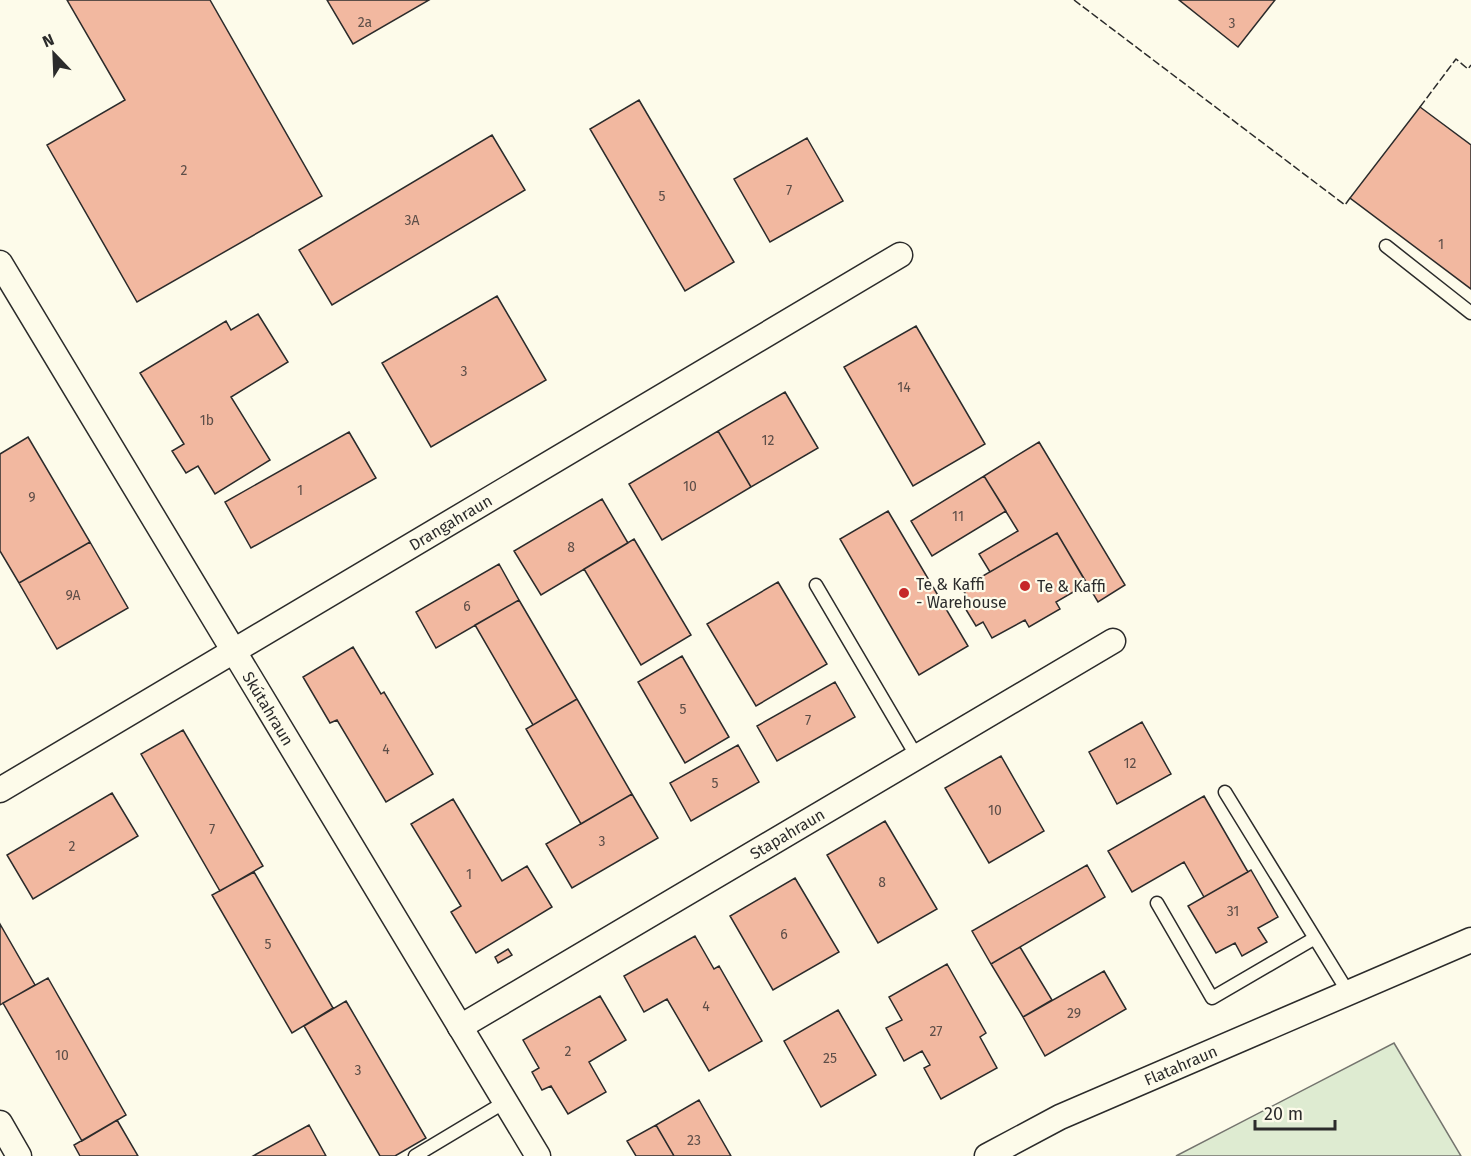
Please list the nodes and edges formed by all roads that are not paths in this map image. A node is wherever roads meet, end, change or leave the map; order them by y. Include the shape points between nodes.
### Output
1 (1386, 246) dead end
2 (900, 255) dead end
3 (0, 263) edge
4 (1471, 313) edge
5 (816, 585) dead end
6 (1113, 641) dead end
7 (234, 652) junction
8 (917, 757) junction
9 (0, 790) edge
10 (1225, 792) dead end
11 (1156, 903) dead end
12 (1315, 938) junction
13 (1471, 940) edge
14 (1348, 992) junction
15 (460, 1027) junction
16 (505, 1102) junction
17 (0, 1123) edge
18 (20, 1156) edge
19 (415, 1156) edge
20 (538, 1156) edge
21 (987, 1156) edge

1 - 4 lane
2 - 7 street, Drangahraun
3 - 7 street, Skútahraun
5 - 8 lane
6 - 8 street, Stapahraun
7 - 9 street, Drangahraun
7 - 15 street, Skútahraun
8 - 15 street, Stapahraun
10 - 12 lane
11 - 12 lane via 1212,998
12 - 14 lane
13 - 14 street, Flatahraun
14 - 21 street, Flatahraun via 1060,1117
15 - 16 street, Skútahraun
16 - 19 lane
16 - 20 street, Skútahraun
17 - 18 street

